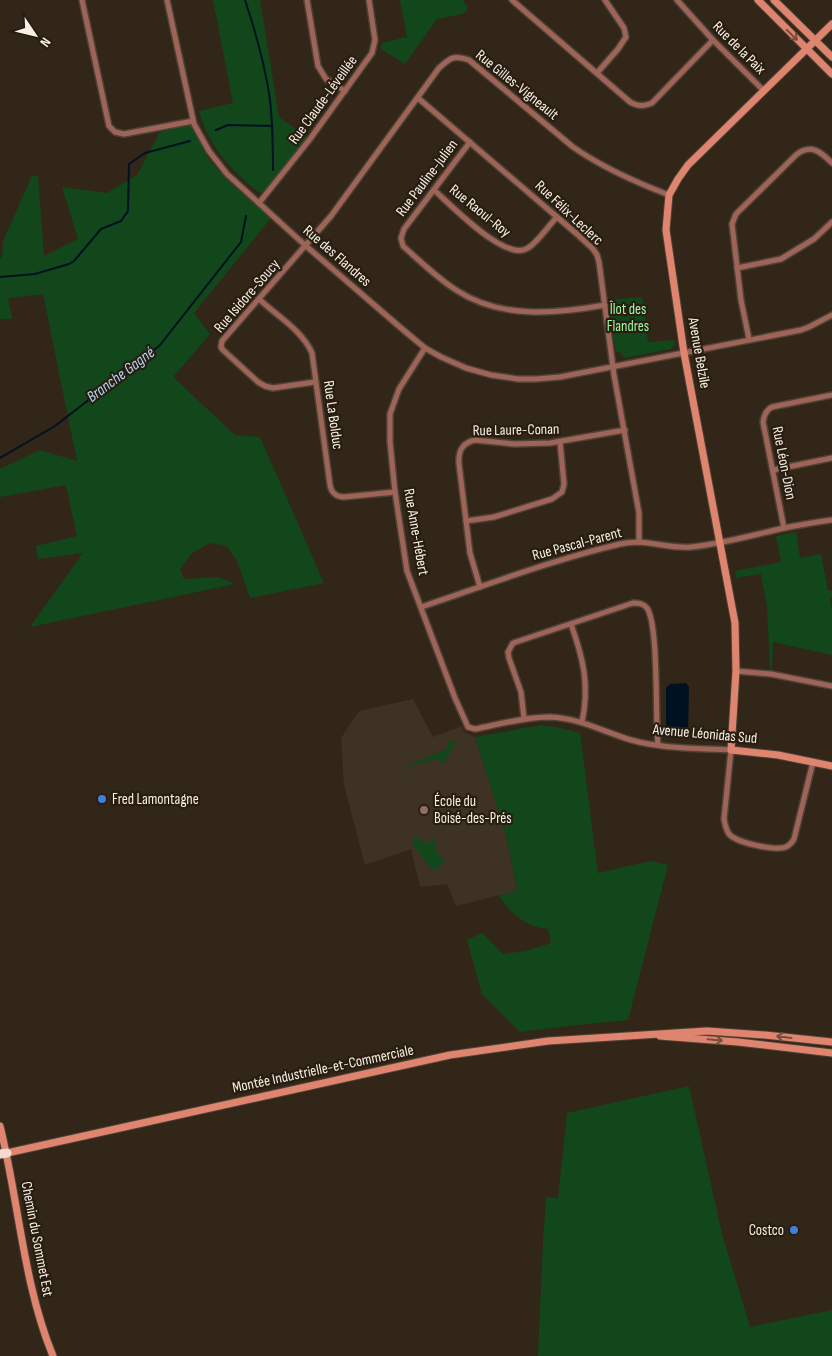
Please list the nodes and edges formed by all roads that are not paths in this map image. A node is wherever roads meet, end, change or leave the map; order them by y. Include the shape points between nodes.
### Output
1 (82, 0) edge
2 (167, 0) edge
3 (307, 0) edge
4 (368, 0) edge
5 (512, 0) edge
6 (605, 0) edge
7 (677, 0) edge
8 (758, 0) edge
9 (774, 0) edge
10 (832, 24) edge
11 (713, 40) junction
12 (815, 40) junction
13 (806, 49) junction
14 (832, 57) edge
15 (597, 73) junction
16 (832, 74) edge
17 (345, 91) junction
18 (764, 91) junction
19 (418, 98) junction
20 (193, 121) junction
21 (470, 142) junction
22 (832, 163) edge
23 (434, 190) junction
24 (669, 194) junction
25 (259, 203) junction
26 (557, 217) junction
27 (832, 222) edge
28 (306, 246) junction
29 (737, 268) junction
30 (259, 299) junction
31 (605, 305) junction
32 (832, 314) edge
33 (749, 339) junction
34 (425, 348) junction
35 (684, 353) junction
36 (614, 367) junction
37 (315, 382) junction
38 (832, 394) edge
39 (625, 430) junction
40 (560, 442) junction
41 (832, 458) edge
42 (773, 470) junction
43 (396, 492) junction
44 (832, 520) edge
45 (466, 521) junction
46 (784, 528) junction
47 (639, 542) junction
48 (720, 543) junction
49 (480, 587) junction
50 (421, 607) junction
51 (571, 624) junction
52 (736, 671) junction
53 (832, 686) edge
54 (524, 718) junction
55 (465, 721) joint
56 (582, 722) junction
57 (658, 745) junction
58 (730, 750) junction
59 (812, 762) junction
60 (832, 766) edge
61 (649, 1035) junction
62 (832, 1042) edge
63 (832, 1054) edge
64 (0, 1126) edge
65 (2, 1153) edge
66 (53, 1356) edge

1 - 20 street via 109,126 124,134
2 - 20 street, Rue des Flandres
3 - 17 street via 318,66 326,79
4 - 17 street, Rue Claude-Léveillée via 375,46
5 - 15 street
6 - 15 street via 624,28 626,37
7 - 11 street, Rue de la Paix
8 -> 13 street
9 - 12 street
10 - 12 street, Avenue Belzile
11 - 15 street via 652,103 644,106 630,102
11 - 18 street, Rue de la Paix
12 - 13 street, Avenue Belzile
12 - 14 street
13 - 16 street
13 - 18 street, Avenue Belzile
17 - 25 street, Rue Claude-Léveillée
18 - 24 street, Avenue Belzile via 688,165
19 - 21 street, Rue Félix-Leclerc
19 - 24 street, Rue Gilles-Vigneault via 439,68 449,59 459,56 469,60 589,158
19 - 28 street, Rue Gilles-Vigneault
20 - 25 street, Rue des Flandres via 221,166
21 - 23 street, Rue Pauline-Julien
21 - 26 street, Rue Félix-Leclerc
22 - 29 street via 818,150 803,150 736,214 732,229
23 - 26 street, Rue Raoul-Roy via 491,239 516,251 528,249
23 - 31 street, Rue Pauline-Julien via 404,229 401,242 456,290 484,304 506,310 544,312
24 - 35 street, Avenue Belzile via 666,230
25 - 28 street, Rue des Flandres
26 - 31 street, Rue Félix-Leclerc via 597,255
27 - 29 street via 814,239 781,259
28 - 30 street, Rue Isidore-Soucy
28 - 34 street, Rue des Flandres
29 - 33 street
30 - 37 street, Rue La Bolduc via 308,344
30 - 37 street, Rue Isidore-Soucy via 222,341 221,349 265,386 273,388
31 - 36 street, Rue Félix-Leclerc
32 - 33 street, Rue des Flandres via 809,327
33 - 35 street, Rue des Flandres
34 - 36 street, Rue des Flandres via 466,368 518,379 560,377
34 - 43 street, Rue Anne-Hébert via 399,389 390,414
35 - 36 street, Rue des Flandres
35 - 48 street, Avenue Belzile
36 - 39 street, Rue Félix-Leclerc
37 - 43 street, Rue La Bolduc via 334,494 344,497
38 - 42 street, Rue Léon-Dion via 767,410 763,422
39 - 40 street, Rue Laure-Conan
39 - 47 street, Rue Félix-Leclerc via 639,513
40 - 45 street via 564,484 560,495 494,517
40 - 45 street, Rue Laure-Conan via 514,444 475,440 466,444 458,459
41 - 42 street
42 - 46 street, Rue Léon-Dion
43 - 50 street, Rue Anne-Hébert via 407,571
44 - 46 street, Rue Pascal-Parent
45 - 49 street, Rue Laure-Conan via 470,553
46 - 48 street, Rue Pascal-Parent
47 - 48 street, Rue Pascal-Parent via 688,547
47 - 49 street, Rue Pascal-Parent via 621,544
48 - 52 street, Avenue Belzile via 735,623
49 - 50 street, Rue Pascal-Parent
50 - 55 street, Rue Anne-Hébert
51 - 54 street via 513,643 510,647 509,658 521,692
51 - 56 street via 585,676
51 - 57 street via 633,603 645,605 648,609 653,634
52 - 53 street
52 - 58 street, Avenue Belzile
54 - 55 street, Avenue Léonidas Sud via 475,729 468,727
54 - 56 street, Avenue Léonidas Sud via 551,717
56 - 57 street, Avenue Léonidas Sud
57 - 58 street, Avenue Léonidas Sud
58 - 59 street, Avenue Léonidas Sud
58 - 59 street via 725,828 737,840 777,848 790,845 794,839
59 - 60 street, Avenue Léonidas Sud
62 -> 61 street, Montée Industrielle-et-Commerciale via 707,1031
61 -> 63 street, Montée Industrielle-et-Commerciale
61 - 65 street, Montée Industrielle-et-Commerciale via 548,1041 450,1055
64 - 65 street, Chemin du Sommet Est
65 - 66 street, Chemin du Sommet Est via 33,1299

